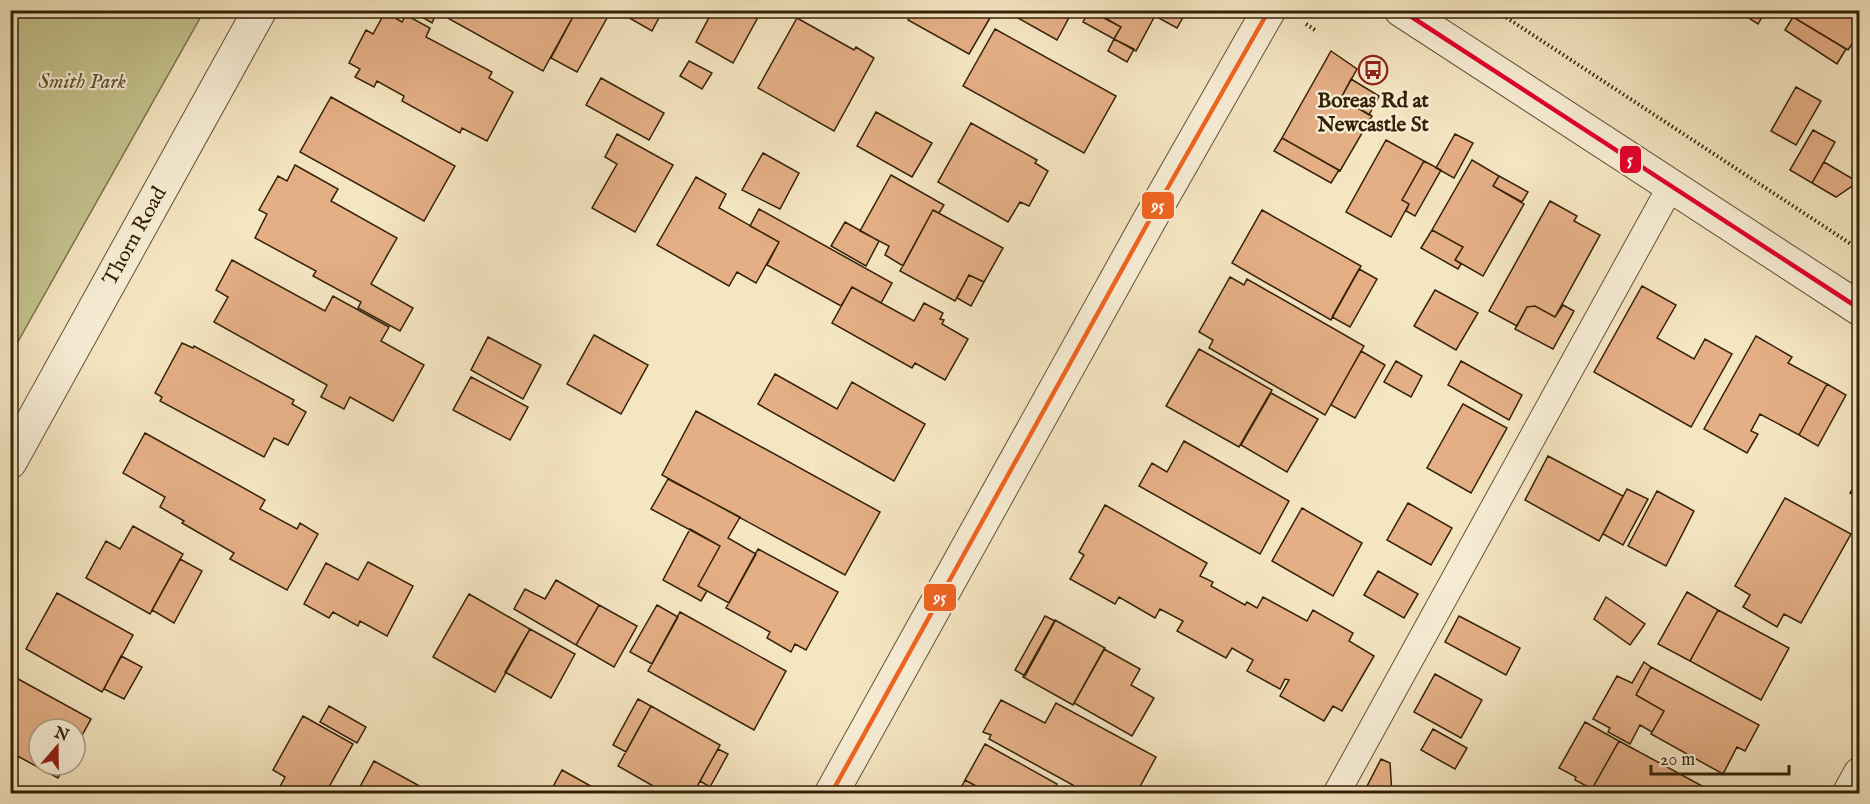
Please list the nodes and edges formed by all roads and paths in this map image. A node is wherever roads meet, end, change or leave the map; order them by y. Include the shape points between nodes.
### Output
1 (260, 10) edge
2 (1269, 10) edge
3 (1401, 10) edge
4 (1495, 10) edge
5 (1671, 186) junction
6 (1860, 250) edge
7 (1860, 309) edge
8 (10, 462) edge
9 (1860, 774) edge
10 (831, 794) edge
11 (1336, 794) edge
12 (1849, 794) edge

1 - 8 street, Thorn Road
2 - 10 street
3 - 5 street
4 - 6 path
5 - 7 street
5 - 11 lane
9 - 12 street

